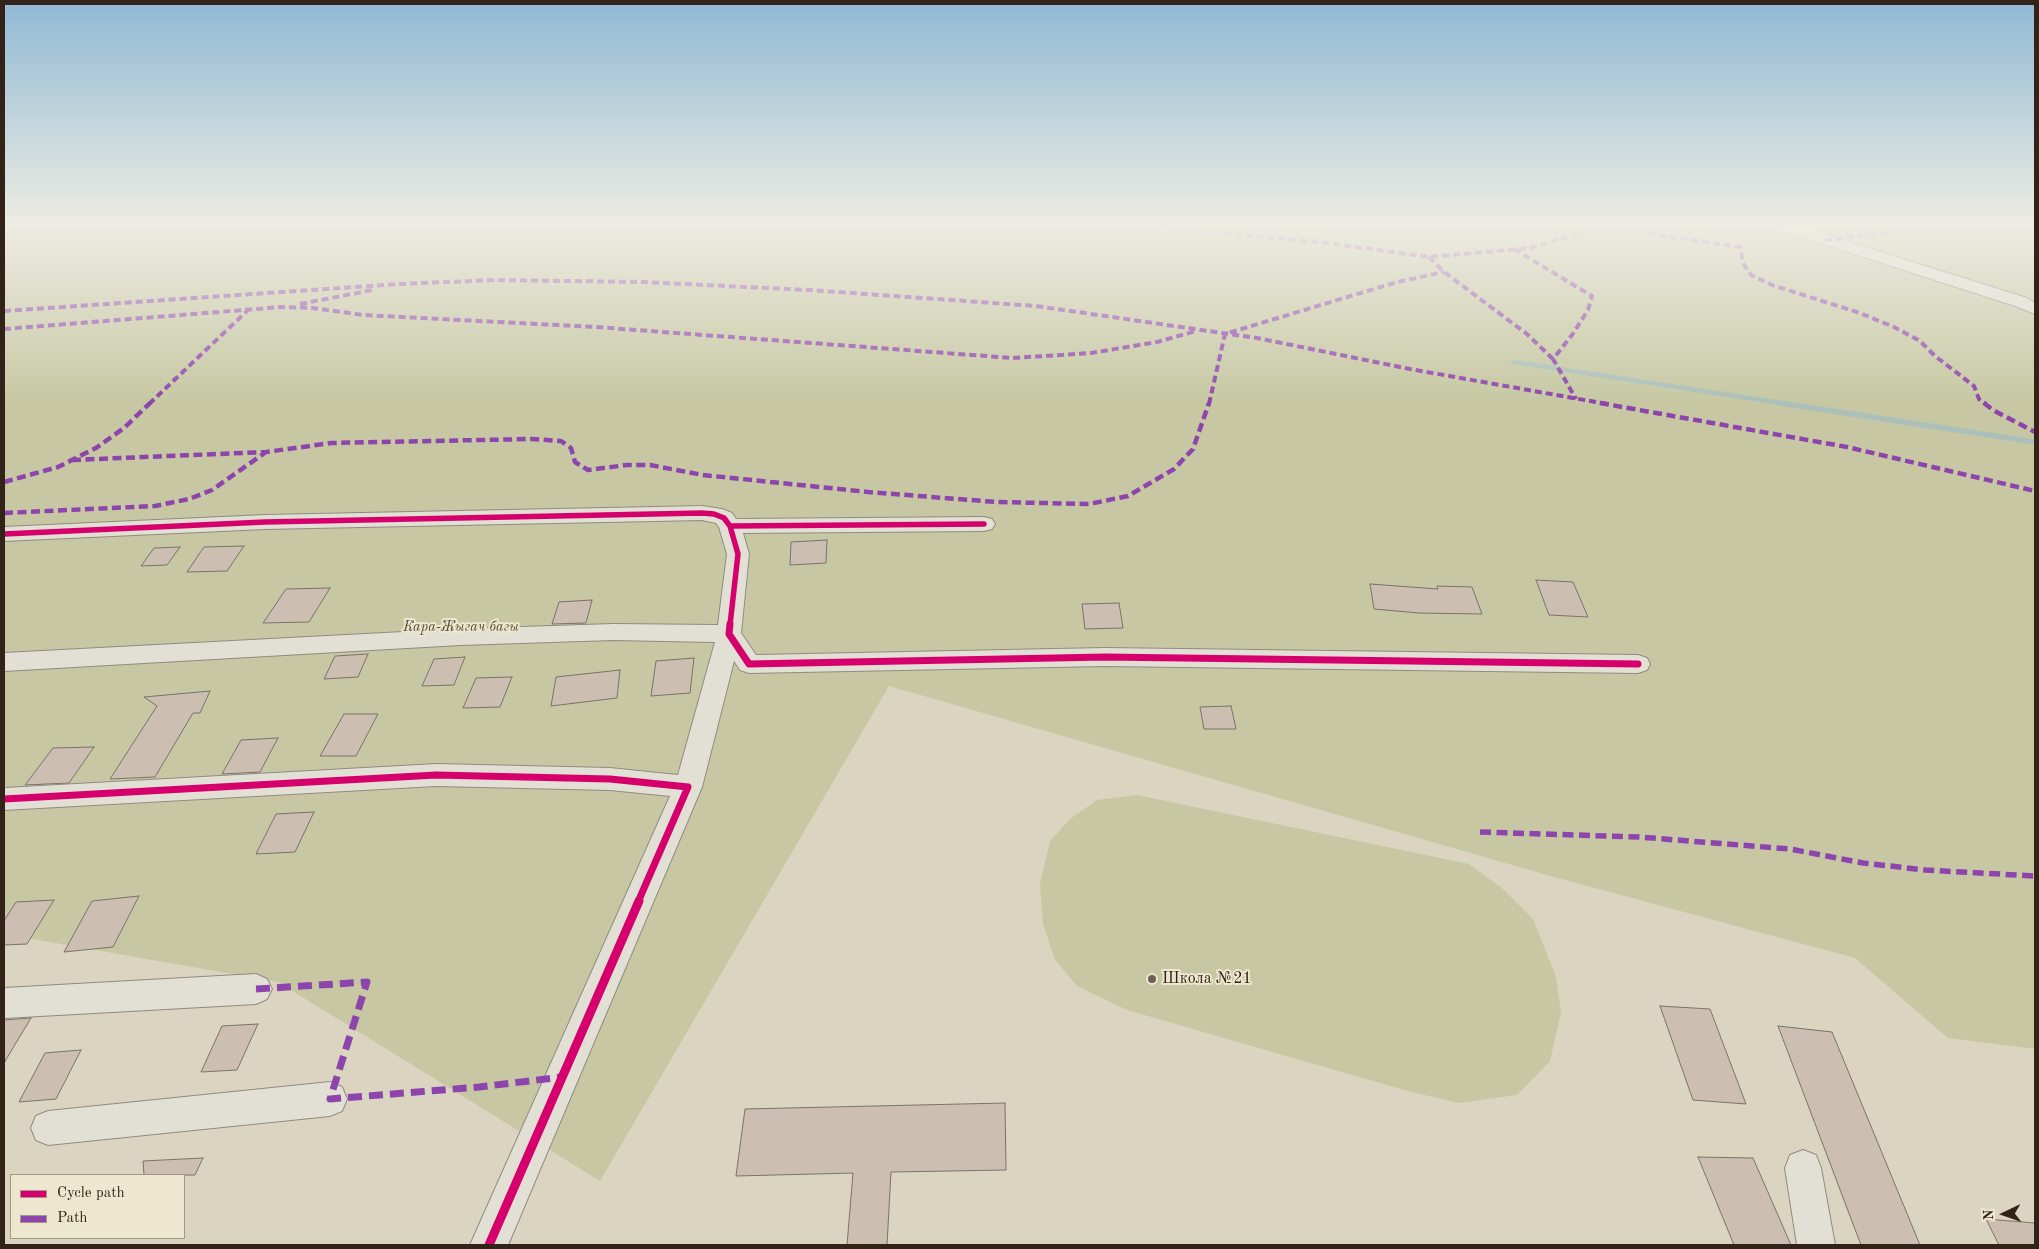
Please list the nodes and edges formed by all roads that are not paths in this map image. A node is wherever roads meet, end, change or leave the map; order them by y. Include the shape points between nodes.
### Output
1 (1968, 285) edge
2 (2035, 309) edge
3 (984, 524) dead end
4 (730, 526) junction
5 (4, 534) edge
6 (729, 634) junction
7 (4, 662) edge
8 (1638, 664) dead end
9 (688, 787) junction
10 (4, 799) edge
11 (256, 989) dead end
12 (4, 1003) edge
13 (330, 1100) dead end
14 (48, 1128) dead end
15 (1803, 1168) dead end
16 (489, 1245) edge
17 (1816, 1245) edge

1 - 2 street
3 - 4 street
4 - 5 street via 724,518 702,513 265,522
4 - 6 street via 738,554
6 - 7 street via 614,632 460,637
6 - 8 street via 749,664 1104,657
6 - 9 street
9 - 10 street via 610,780 436,775
9 - 16 street
11 - 12 street
13 - 14 street
15 - 17 street

